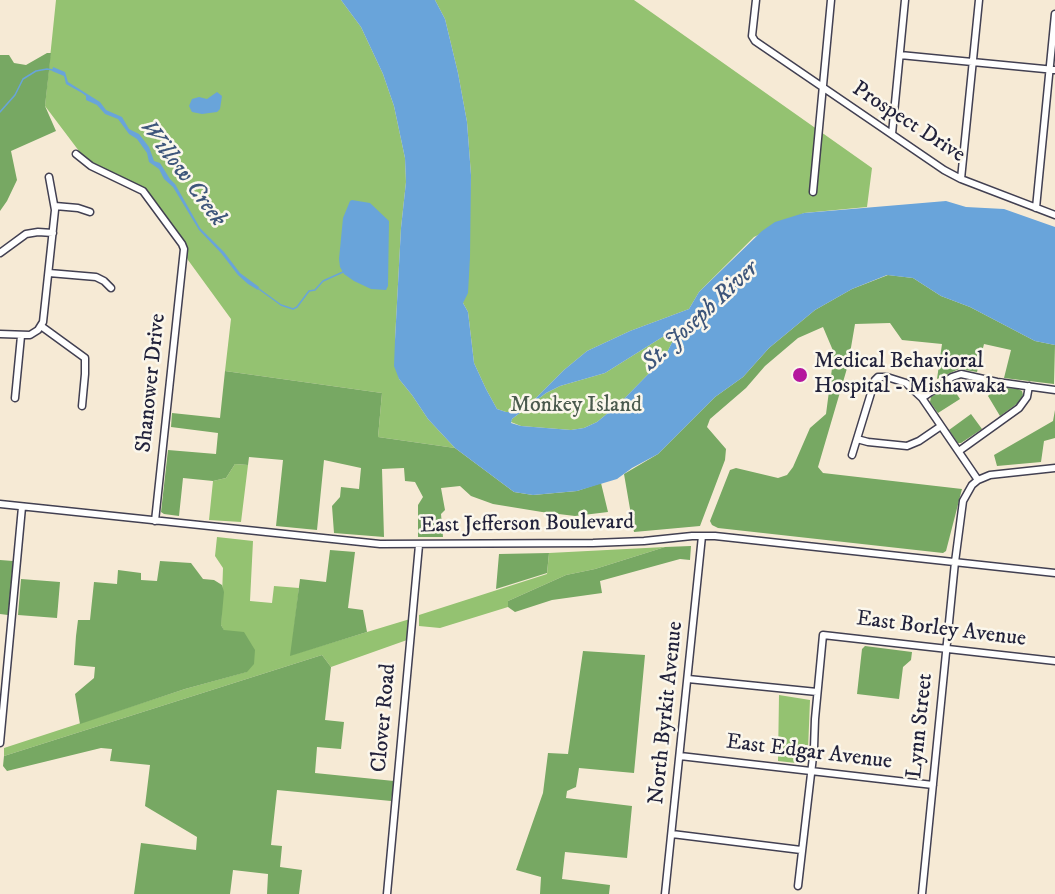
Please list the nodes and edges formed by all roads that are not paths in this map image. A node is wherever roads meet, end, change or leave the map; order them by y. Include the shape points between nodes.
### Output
1 (756, 0) edge
2 (831, 0) edge
3 (905, 0) edge
4 (979, 0) edge
5 (1055, 14) edge
6 (900, 55) junction
7 (973, 62) junction
8 (1052, 70) edge
9 (824, 89) junction
10 (892, 134) junction
11 (76, 154) dead end
12 (49, 177) dead end
13 (961, 179) junction
14 (813, 192) dead end
15 (55, 206) junction
16 (1036, 208) junction
17 (90, 212) dead end
18 (1055, 215) edge
19 (52, 233) junction
20 (0, 253) edge
21 (49, 273) junction
22 (111, 288) dead end
23 (41, 326) junction
24 (0, 334) edge
25 (21, 336) junction
26 (1029, 386) junction
27 (1055, 390) edge
28 (15, 398) dead end
29 (922, 398) junction
30 (82, 406) dead end
31 (941, 426) junction
32 (857, 438) junction
33 (959, 452) junction
34 (852, 454) dead end
35 (1055, 468) edge
36 (978, 480) junction
37 (0, 504) edge
38 (22, 507) junction
39 (155, 521) junction
40 (702, 536) junction
41 (419, 545) junction
42 (955, 562) junction
43 (1055, 573) edge
44 (947, 650) junction
45 (1055, 661) edge
46 (688, 679) junction
47 (817, 692) junction
48 (0, 743) edge
49 (680, 756) junction
50 (812, 771) junction
51 (933, 785) junction
52 (672, 834) junction
53 (801, 850) junction
54 (798, 885) dead end
55 (387, 894) edge
56 (666, 894) edge
57 (922, 894) edge

1 - 9 street, Prospect Drive via 753,39
2 - 9 street
3 - 6 street
4 - 7 street
5 - 8 street
6 - 7 street
6 - 10 street
7 - 8 street
7 - 13 street
8 - 16 street
9 - 10 street, Prospect Drive
9 - 14 street
10 - 13 street, Prospect Drive
11 - 39 street, Shanower Drive via 91,166 143,191 183,244
12 - 15 street
13 - 16 street, Prospect Drive
15 - 17 street
15 - 19 street
16 - 18 street, Prospect Drive
19 - 20 street via 26,234
19 - 21 street
21 - 22 street via 96,278
21 - 23 street
23 - 25 street via 35,333
23 - 30 street via 85,358
24 - 25 street
25 - 28 street
26 - 27 street
26 - 29 street via 961,374
26 - 33 street via 1019,408
29 - 31 street
29 - 32 street via 906,383 878,377
31 - 32 street via 907,446
31 - 33 street
32 - 34 street
33 - 36 street
35 - 36 street via 999,473
36 - 42 street, Lynn Street via 963,501
37 - 38 street, East Jefferson Boulevard
38 - 39 street, East Jefferson Boulevard
38 - 48 street
39 - 41 street, East Jefferson Boulevard via 350,542
40 - 41 street, East Jefferson Boulevard via 603,543
40 - 42 street, East Jefferson Boulevard
40 - 46 street, North Byrkit Avenue
41 - 55 street, Clover Road
42 - 43 street, East Jefferson Boulevard
42 - 44 street, Lynn Street
44 - 45 street, East Borley Avenue
44 - 47 street, East Borley Avenue via 823,635
44 - 51 street, Lynn Street
46 - 47 street
46 - 49 street, North Byrkit Avenue
47 - 50 street
49 - 50 street, East Edgar Avenue
49 - 52 street, North Byrkit Avenue
50 - 51 street, East Edgar Avenue
50 - 53 street
51 - 57 street, Lynn Street
52 - 53 street
52 - 56 street, North Byrkit Avenue
53 - 54 street

